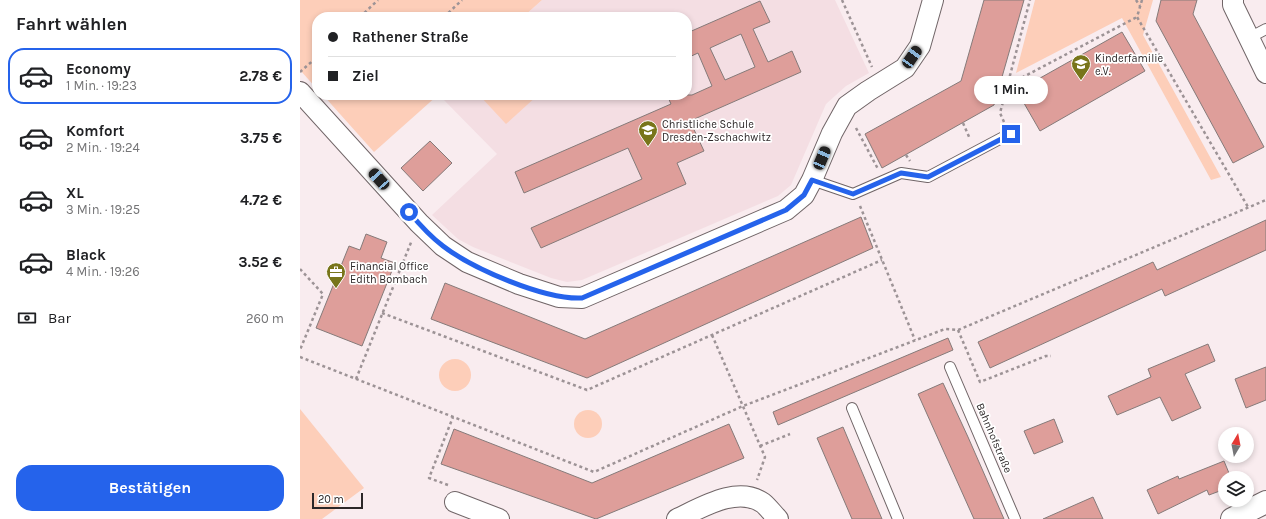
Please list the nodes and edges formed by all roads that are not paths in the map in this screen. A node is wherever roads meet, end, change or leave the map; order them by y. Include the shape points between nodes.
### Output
1 (933, 0) edge
2 (1234, 0) edge
3 (1258, 34) edge
4 (1266, 73) edge
5 (300, 92) edge
6 (1010, 134) road end
7 (812, 180) junction
8 (950, 367) dead end
9 (852, 408) dead end
10 (455, 502) road end
11 (1266, 502) edge
12 (498, 519) edge
13 (677, 519) edge
14 (778, 519) edge
15 (898, 519) edge
16 (1015, 519) edge
17 (1232, 519) edge

1 - 7 street via 920,46 904,68 852,102 832,133
2 - 3 street via 1233,5
3 - 4 street
5 - 7 street via 418,223 443,246 467,262 518,284 559,297 582,298 786,210 804,195
6 - 7 lane via 928,177 901,173 853,194
8 - 16 lane, Bahnhofstraße
9 - 15 lane
10 - 12 street
11 - 17 street
13 - 14 street via 714,502 738,496 750,497 763,503

